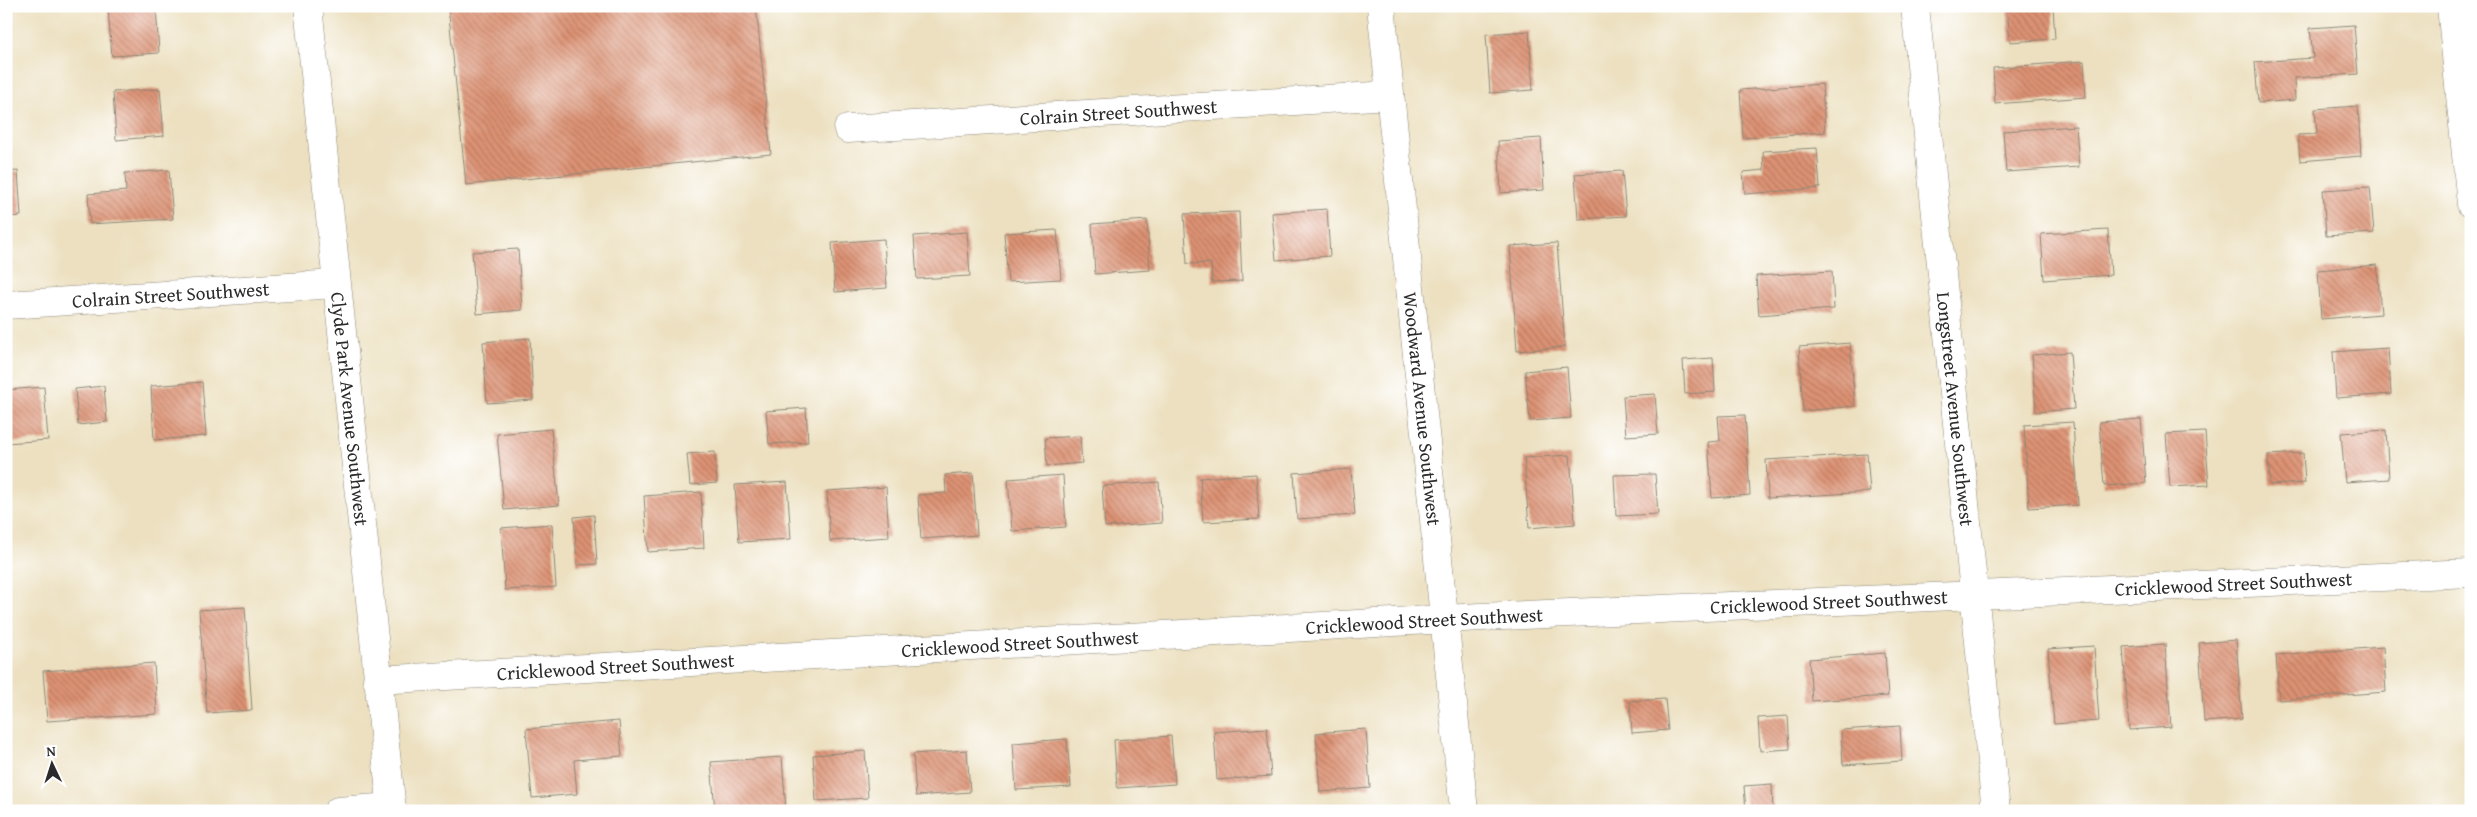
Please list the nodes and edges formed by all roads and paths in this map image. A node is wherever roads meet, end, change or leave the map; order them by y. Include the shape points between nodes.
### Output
1 (308, 6) edge
2 (1381, 6) edge
3 (1915, 6) edge
4 (2451, 6) edge
5 (1390, 95) junction
6 (848, 129) dead end
7 (2471, 204) edge
8 (336, 284) junction
9 (6, 305) edge
10 (2471, 572) edge
11 (1975, 594) junction
12 (1445, 619) junction
13 (377, 680) junction
14 (392, 809) edge
15 (338, 811) edge
16 (1464, 811) edge
17 (1996, 811) edge

1 - 8 street, Clyde Park Avenue Southwest
2 - 5 street, Woodward Avenue Southwest
3 - 11 street, Longstreet Avenue Southwest
4 - 7 street
5 - 6 street, Colrain Street Southwest
5 - 12 street, Woodward Avenue Southwest
8 - 9 street, Colrain Street Southwest
8 - 13 street, Clyde Park Avenue Southwest
10 - 11 street, Cricklewood Street Southwest
11 - 12 street, Cricklewood Street Southwest
11 - 17 street, Longstreet Avenue Southwest
12 - 13 street, Cricklewood Street Southwest
12 - 16 street, Woodward Avenue Southwest
13 - 14 street, Clyde Park Avenue Southwest
14 - 15 street

